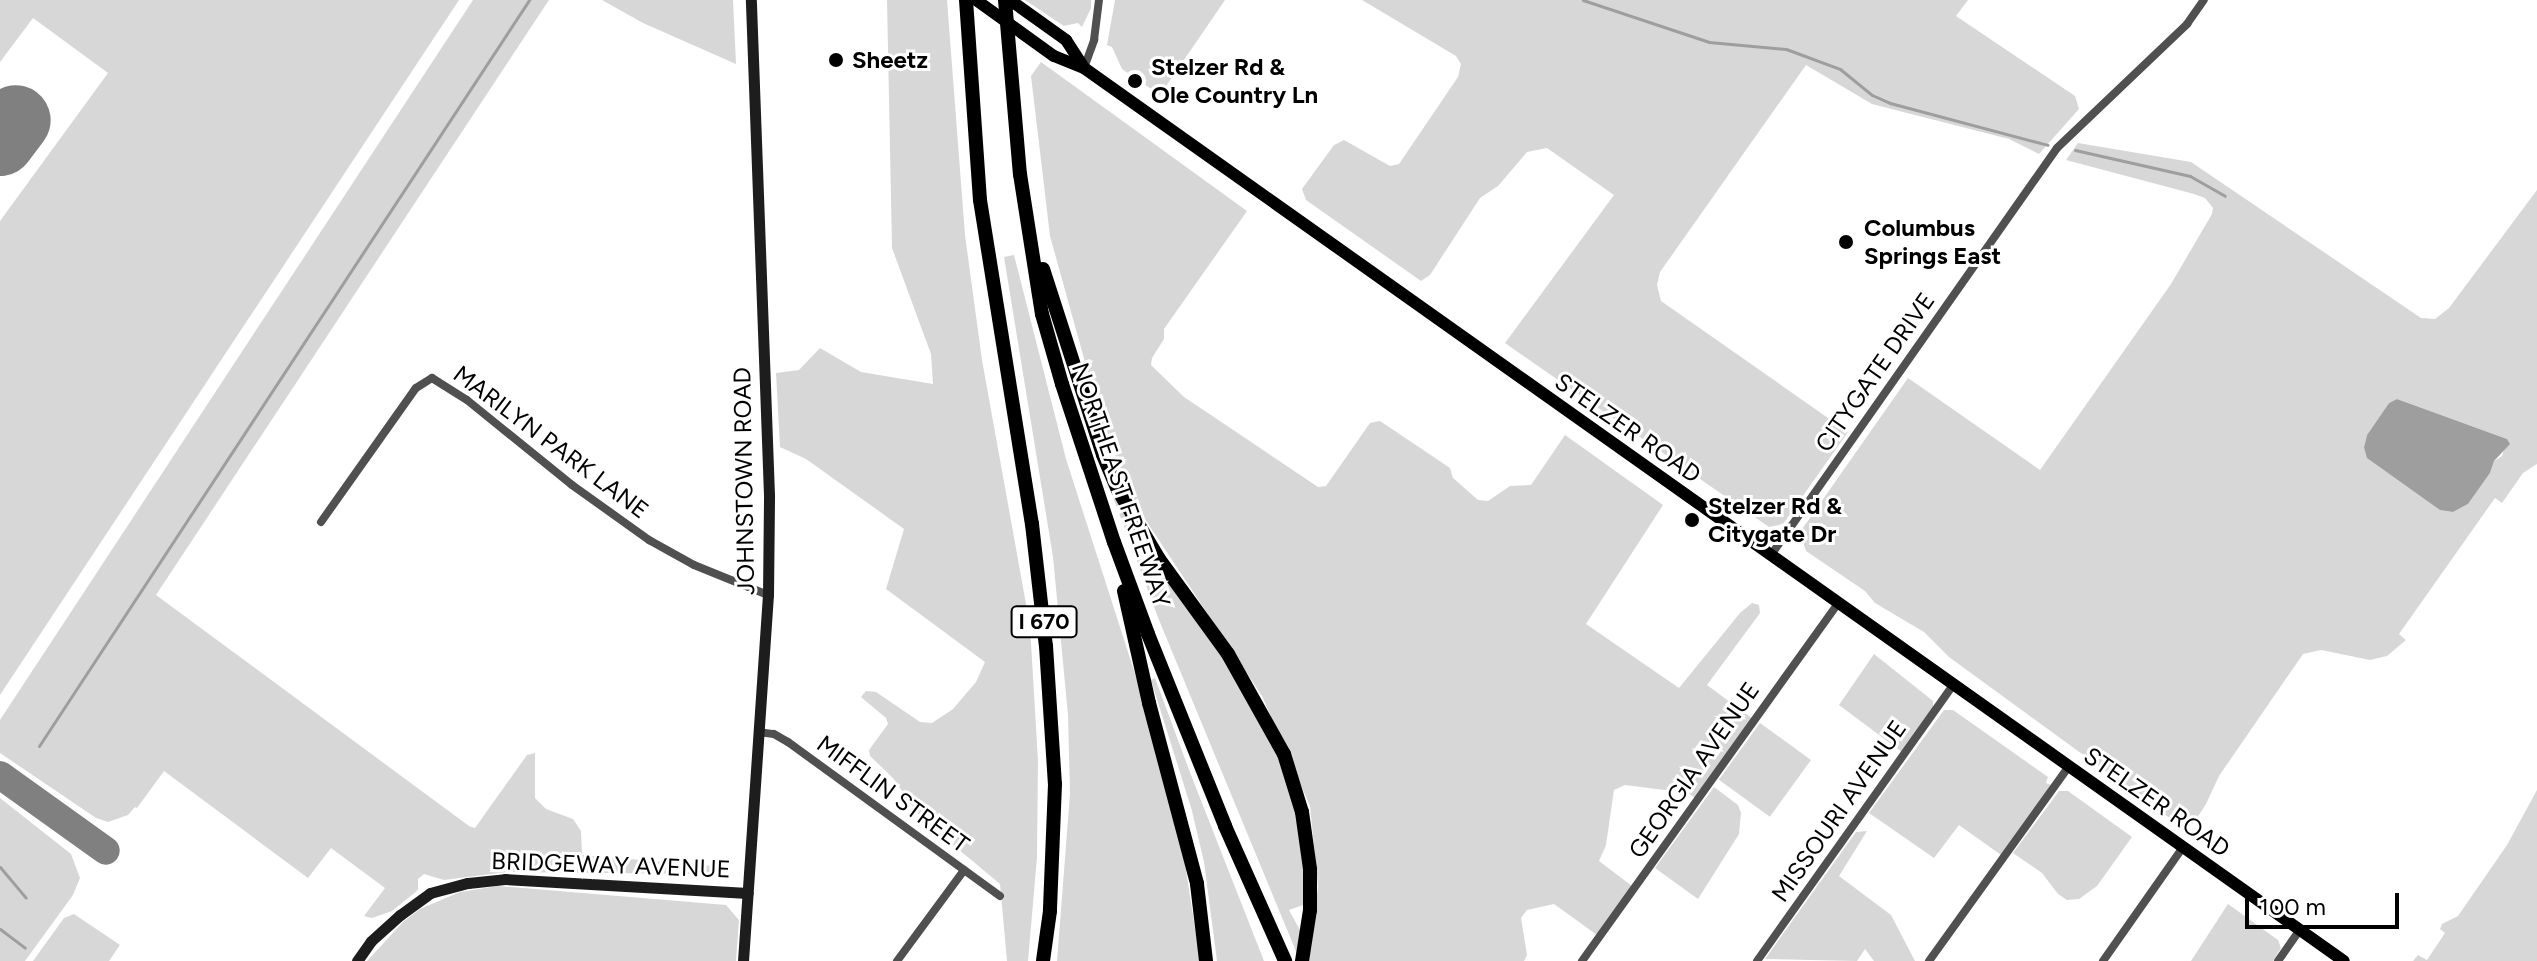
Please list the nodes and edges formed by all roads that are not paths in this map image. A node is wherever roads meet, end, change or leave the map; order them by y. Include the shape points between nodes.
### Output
1 (751, 0) edge
2 (966, 0) edge
3 (976, 0) edge
4 (1008, 0) edge
5 (1099, 0) edge
6 (2204, 0) edge
7 (1084, 68) junction
8 (1025, 207) junction
9 (321, 522) dead end
10 (1114, 542) junction
11 (1771, 555) junction
12 (768, 595) junction
13 (1838, 603) junction
14 (1953, 685) junction
15 (759, 732) junction
16 (2069, 766) junction
17 (2183, 847) junction
18 (964, 870) junction
19 (748, 893) junction
20 (1000, 896) dead end
21 (2300, 930) junction
22 (1285, 958) edge
23 (357, 961) edge
24 (743, 961) edge
25 (897, 961) edge
26 (1043, 961) edge
27 (1206, 961) edge
28 (1302, 961) edge
29 (1582, 961) edge
30 (1757, 961) edge
31 (1929, 961) edge
32 (2103, 961) edge
33 (2278, 961) edge
34 (2344, 961) edge

1 - 12 main road, JOHNSTOWN ROAD
2 - 26 highway, I 670 via 986,254 1027,495 1046,646 1055,784
3 - 7 main road, STELZER ROAD via 1054,56
4 - 7 main road, STELZER ROAD via 1066,40
4 - 8 highway, NORTHEAST FREEWAY
5 - 7 street
6 - 11 street, CITYGATE DRIVE via 2187,24 2057,148
7 - 11 main road, STELZER ROAD
8 - 10 highway, NORTHEAST FREEWAY via 1042,314
8 - 28 highway via 1118,490 1159,559 1228,654 1284,754 1302,812 1310,869
9 - 12 street, MARILYN PARK LANE via 416,388 432,378 649,540
10 - 22 highway, NORTHEAST FREEWAY via 1225,826
10 - 27 highway via 1197,884
11 - 13 main road, STELZER ROAD
12 - 15 main road, JOHNSTOWN ROAD
13 - 14 main road, STELZER ROAD
13 - 29 street, GEORGIA AVENUE
14 - 16 main road, STELZER ROAD
14 - 30 street, MISSOURI AVENUE
15 - 18 street, MIFFLIN STREET via 788,742
15 - 19 main road, JOHNSTOWN ROAD
16 - 17 main road, STELZER ROAD
16 - 31 street
17 - 21 main road, STELZER ROAD
17 - 32 street
18 - 20 street, MIFFLIN STREET
18 - 25 street
19 - 23 main road, BRIDGEWAY AVENUE via 505,879 468,883 430,893 371,941
19 - 24 main road, JOHNSTOWN ROAD
21 - 33 street
21 - 34 main road, STELZER ROAD

